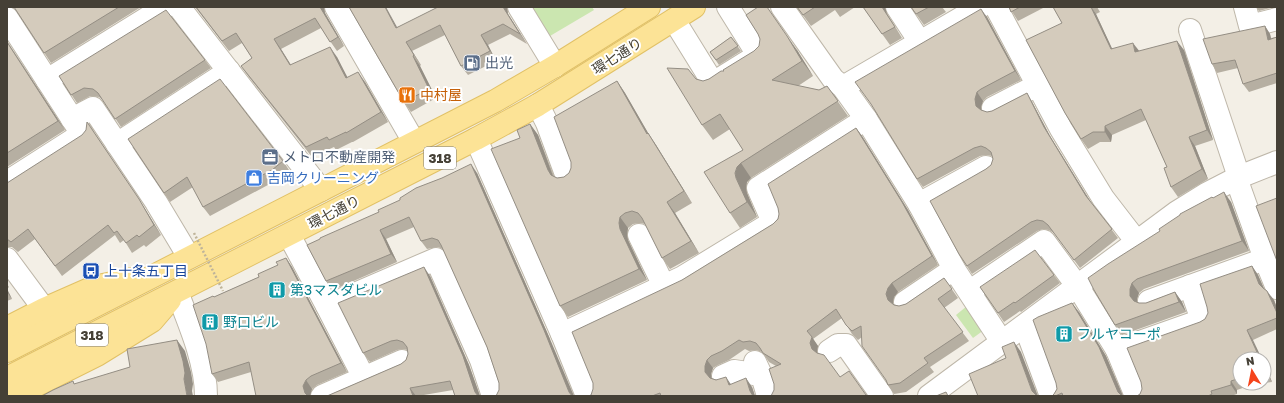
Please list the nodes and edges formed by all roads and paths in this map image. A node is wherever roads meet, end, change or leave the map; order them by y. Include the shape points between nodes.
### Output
1 (165, 7) edge
2 (179, 7) edge
3 (336, 7) edge
4 (519, 7) edge
5 (649, 7) edge
6 (694, 7) edge
7 (728, 7) edge
8 (782, 7) edge
9 (897, 7) edge
10 (980, 7) edge
11 (996, 7) edge
12 (1245, 7) edge
13 (7, 18) edge
14 (674, 20) junction
15 (1277, 20) edge
16 (1190, 30) dead end
17 (920, 42) junction
18 (555, 66) junction
19 (229, 71) junction
20 (47, 80) junction
21 (1038, 85) junction
22 (843, 87) junction
23 (538, 105) junction
24 (993, 108) dead end
25 (72, 119) junction
26 (866, 119) junction
27 (476, 139) junction
28 (414, 142) junction
29 (116, 144) junction
30 (1277, 162) edge
31 (986, 167) edge
32 (567, 177) edge
33 (1238, 178) junction
34 (7, 182) edge
35 (321, 190) junction
36 (919, 204) junction
37 (194, 233) dead end
38 (289, 235) junction
39 (639, 235) dead end
40 (1136, 242) junction
41 (189, 257) junction
42 (7, 259) edge
43 (1265, 259) junction
44 (954, 269) junction
45 (160, 272) junction
46 (664, 286) junction
47 (1190, 286) junction
48 (1078, 287) junction
49 (1277, 288) edge
50 (223, 291) edge
51 (970, 291) junction
52 (177, 292) junction
53 (1148, 301) edge
54 (905, 302) dead end
55 (327, 306) junction
56 (44, 309) junction
57 (1025, 326) junction
58 (7, 328) edge
59 (562, 334) junction
60 (1002, 342) junction
61 (829, 350) dead end
62 (1117, 350) junction
63 (7, 351) edge
64 (402, 362) edge
65 (723, 376) edge
66 (7, 378) edge
67 (364, 378) junction
68 (15, 396) edge
69 (206, 396) edge
70 (322, 396) edge
71 (493, 396) edge
72 (587, 396) edge
73 (768, 396) edge
74 (882, 396) edge
75 (930, 396) edge
76 (1051, 396) edge
77 (1136, 396) edge

1 - 20 street
2 - 19 street
3 - 28 street
4 - 18 street
5 - 18 main road, 環七通り / 318
6 - 14 main road, 環七通り / 318
7 - 14 street via 758,55 713,83
8 - 22 street via 833,79
9 - 17 street
10 - 17 street
11 - 21 street
12 - 15 street via 1250,26
13 - 20 street
14 - 23 main road, 環七通り / 318
16 - 33 street
17 - 22 street
18 - 28 main road, 環七通り / 318 via 495,101
19 - 29 street
19 - 35 street
20 - 25 street
21 - 24 street
21 - 40 street via 1061,130 1103,198
22 - 26 street
23 - 27 main road, 環七通り / 318
23 - 32 street
25 - 29 street via 93,108
25 - 34 street via 82,134
26 - 36 street
26 - 46 street via 758,188 773,222
27 - 38 main road, 環七通り / 318
27 - 59 street
28 - 35 main road, 環七通り / 318
29 - 41 street via 156,202
30 - 33 street
31 - 36 street
33 - 40 street via 1177,212
33 - 43 street
35 - 41 main road, 環七通り / 318
36 - 44 street
37 - 50 path, bridge
38 - 52 main road, 環七通り / 318
38 - 55 street
39 - 46 street
40 - 48 street
41 - 45 main road, 環七通り / 318
42 - 56 street
43 - 47 street
43 - 49 street
44 - 51 street
44 - 54 street
45 - 56 main road via 94,287
45 - 63 main road, 環七通り / 318
46 - 59 street
47 - 53 street
47 - 62 street via 1202,320
48 - 51 street via 1044,241
48 - 57 street
48 - 62 street
51 - 60 street
52 - 66 main road, 環七通り / 318
52 - 68 main road via 152,321 97,356
52 - 69 street via 194,336 206,384
55 - 67 street
55 - 71 street via 436,259 481,360
56 - 58 main road
57 - 60 street
57 - 76 street
59 - 72 street
60 - 75 street
61 - 74 street via 838,345 846,345
62 - 77 street
64 - 67 street
65 - 73 street via 734,371 758,368
67 - 70 street

